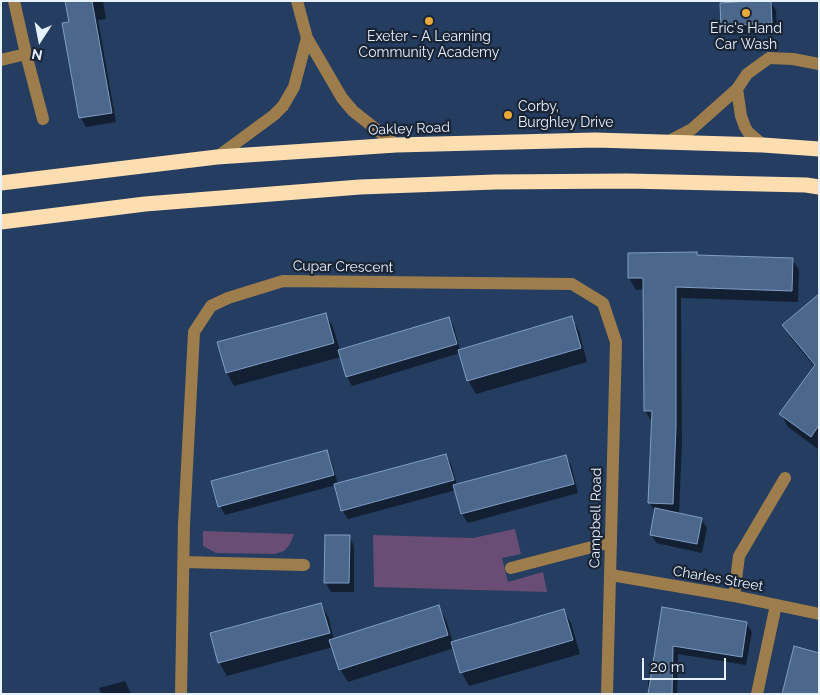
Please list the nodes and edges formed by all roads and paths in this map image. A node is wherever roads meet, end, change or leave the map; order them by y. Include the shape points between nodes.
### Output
1 (14, 1) edge
2 (297, 1) edge
3 (307, 38) junction
4 (26, 54) junction
5 (1, 60) edge
6 (819, 64) edge
7 (737, 89) junction
8 (42, 119) dead end
9 (669, 141) junction
10 (396, 145) junction
11 (763, 145) junction
12 (819, 149) edge
13 (217, 157) junction
14 (1, 183) edge
15 (819, 187) edge
16 (1, 222) edge
17 (616, 342) joint
18 (785, 478) dead end
19 (611, 542) junction
20 (183, 562) junction
21 (304, 566) dead end
22 (511, 568) dead end
23 (611, 575) junction
24 (734, 596) junction
25 (776, 605) junction
26 (819, 614) edge
27 (181, 694) edge
28 (607, 694) edge
29 (756, 694) edge

1 - 4 street
2 - 3 street
3 - 10 street via 342,98 353,111
3 - 13 street via 294,87 283,106
4 - 5 street
4 - 8 street
6 - 7 street via 769,58 747,74
7 - 9 street via 692,129
7 - 11 street via 745,127
9 - 10 highway, Oakley Road
9 - 11 highway, Oakley Road
10 - 13 highway, Oakley Road
11 - 12 highway, Oakley Road
13 - 14 highway, Oakley Road
15 - 16 highway via 627,181 360,187 145,204
17 - 19 street, Campbell Road
17 - 20 street, Cupar Crescent via 603,302 572,284 283,281 211,306 194,332
18 - 24 street via 739,556
19 - 22 street
19 - 23 street, Campbell Road
20 - 21 street
20 - 27 street, Cupar Crescent
23 - 24 street, Charles Street
23 - 28 street, Campbell Road
24 - 25 street, Charles Street
25 - 26 street, Charles Street
25 - 29 street

